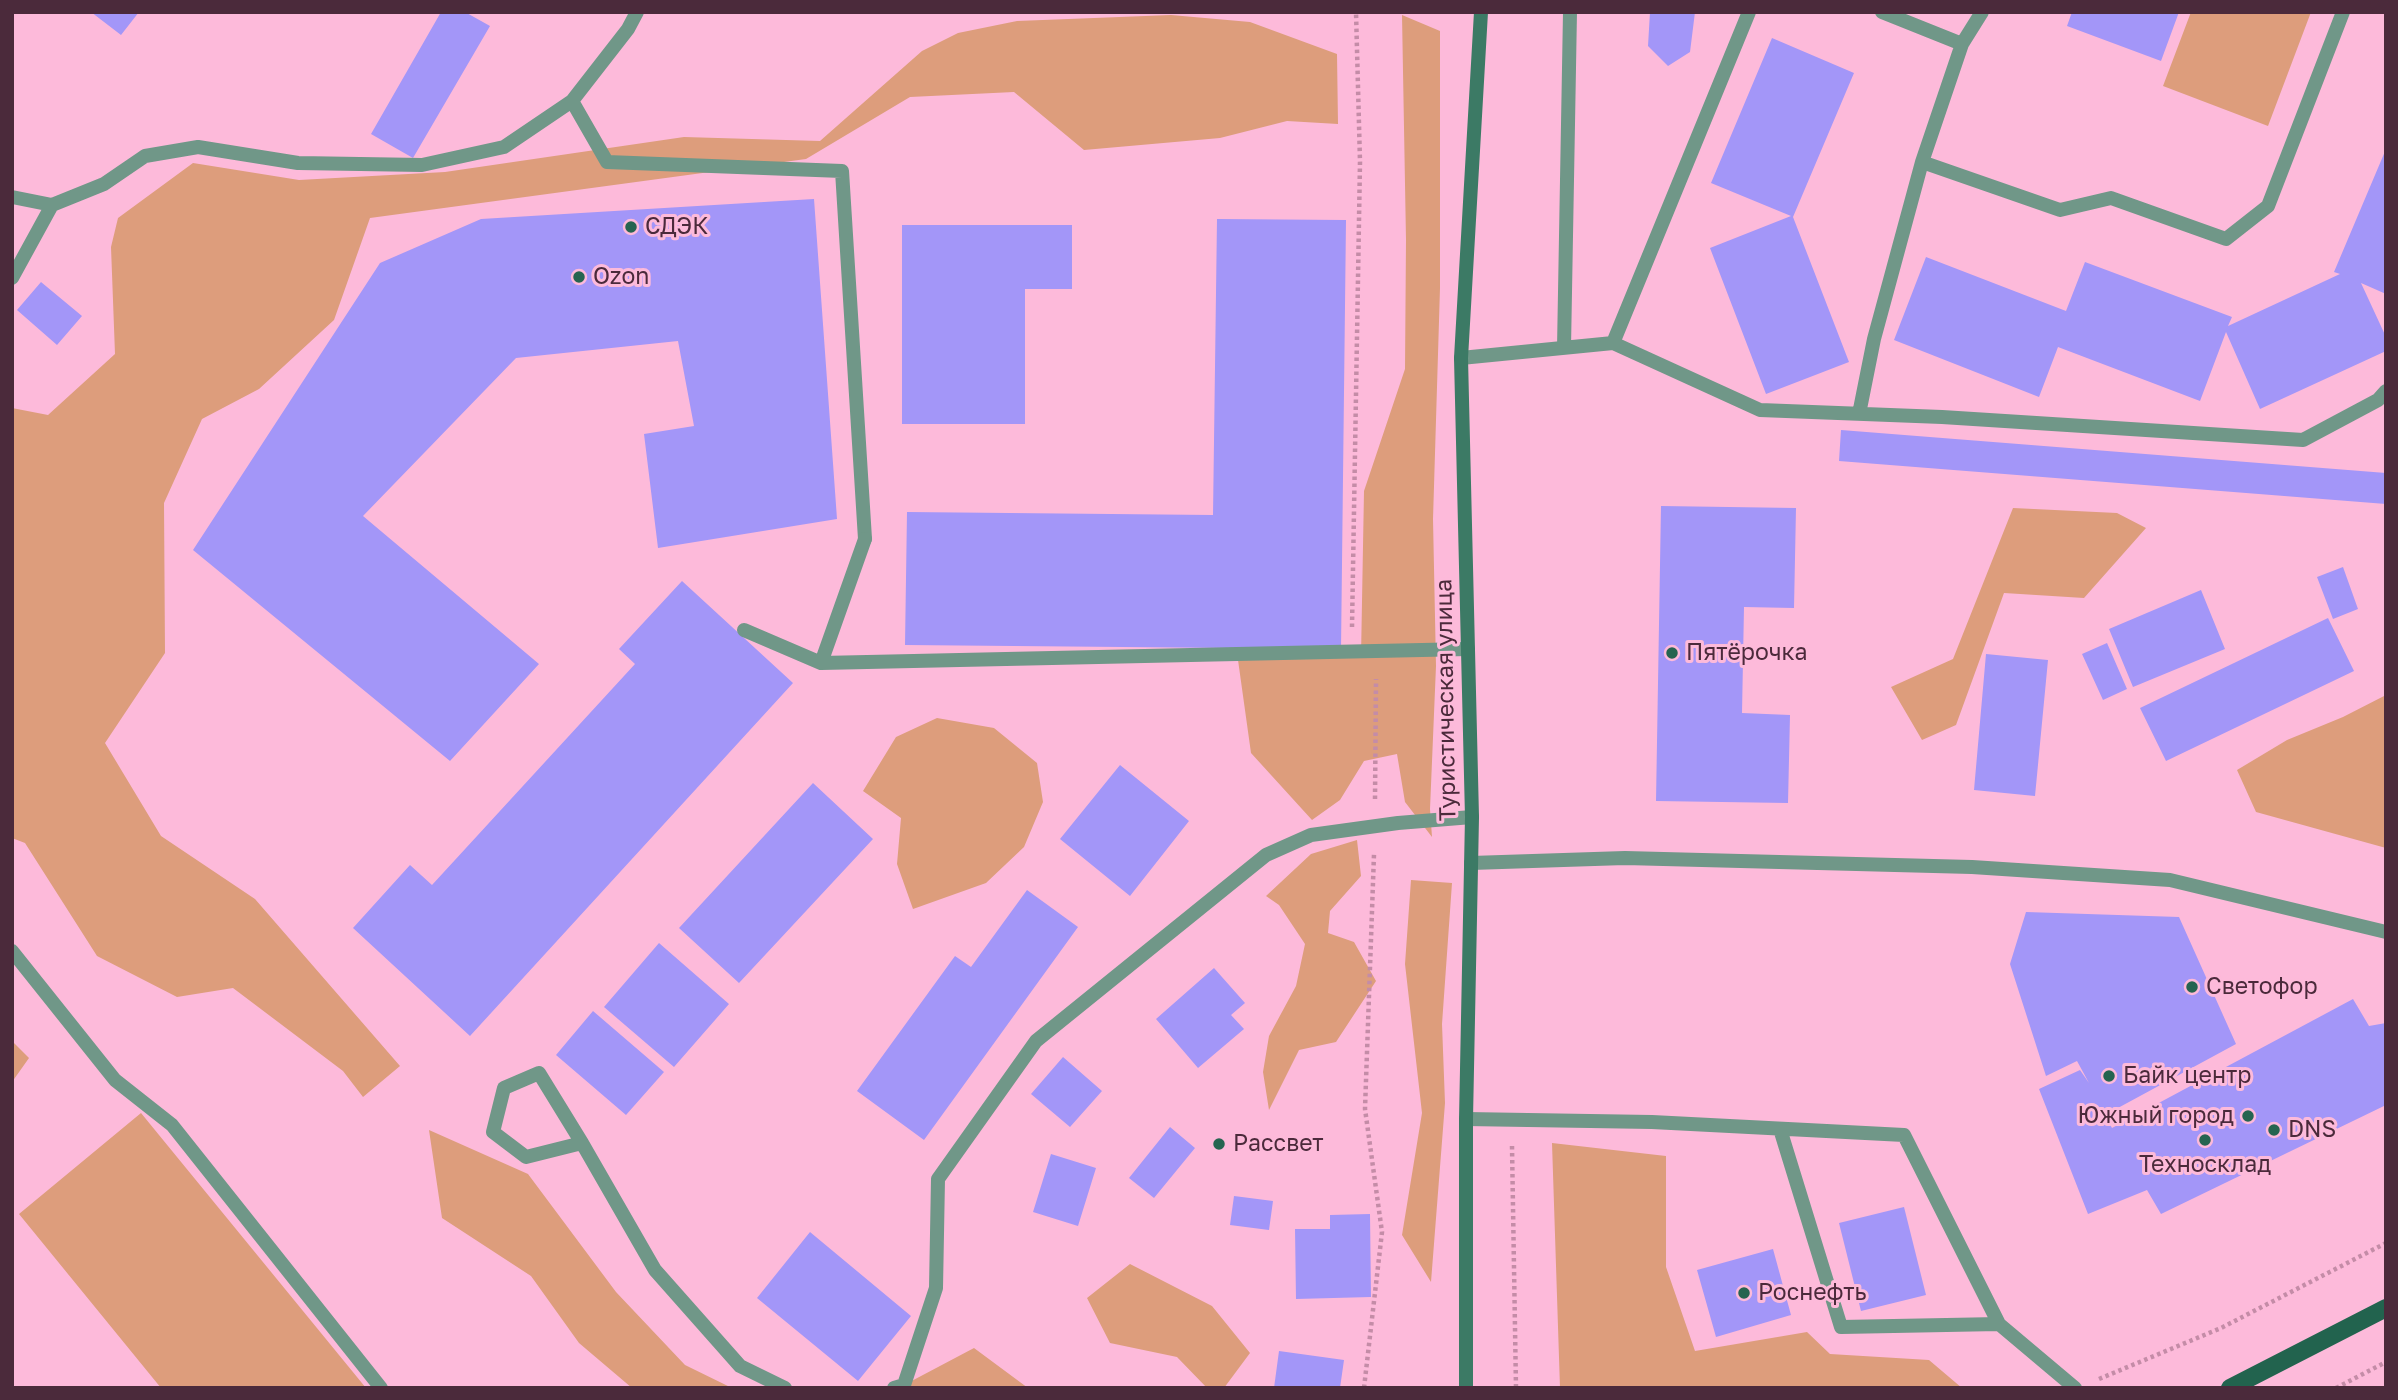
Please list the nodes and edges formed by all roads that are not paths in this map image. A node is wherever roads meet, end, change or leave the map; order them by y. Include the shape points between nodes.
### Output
1 (637, 12) edge
2 (1481, 12) edge
3 (1570, 12) edge
4 (1749, 12) edge
5 (1882, 12) edge
6 (1982, 12) edge
7 (2343, 12) edge
8 (1962, 44) junction
9 (572, 101) junction
10 (1922, 162) junction
11 (12, 197) edge
12 (52, 205) junction
13 (12, 278) edge
14 (1612, 344) junction
15 (1564, 348) junction
16 (1461, 358) junction
17 (2386, 391) edge
18 (1859, 414) junction
19 (744, 630) dead end
20 (1468, 649) junction
21 (821, 663) junction
22 (1472, 817) junction
23 (1471, 863) junction
24 (2386, 932) edge
25 (12, 950) edge
26 (1466, 1119) junction
27 (1780, 1129) junction
28 (582, 1143) junction
29 (2386, 1308) edge
30 (1999, 1324) junction
31 (381, 1388) edge
32 (785, 1388) edge
33 (894, 1388) edge
34 (1466, 1388) edge
35 (2075, 1388) edge
36 (2230, 1388) edge

1 - 9 street
2 - 16 street, Туристическая улица
3 - 15 street
4 - 14 street
5 - 8 street
6 - 8 street
7 - 10 street via 2268,206 2226,239 2111,198 2060,210
8 - 10 street
9 - 12 street via 504,147 422,165 298,163 198,148 145,156 104,184
9 - 21 street via 607,162 842,171 865,539
10 - 18 street via 1874,339
11 - 12 street
12 - 13 street
14 - 15 street
14 - 18 street via 1760,410
15 - 16 street
16 - 20 street, Туристическая улица
17 - 18 street via 2378,400 2303,440
19 - 21 street
20 - 21 street
20 - 22 street, Туристическая улица
22 - 23 street, Туристическая улица
22 - 33 street via 1311,835 1266,855 1036,1041 938,1179 936,1288 904,1385
23 - 24 street via 1625,858 1972,867 2170,880
23 - 26 street, Туристическая улица
25 - 31 street via 115,1080 172,1125
26 - 27 street
26 - 34 street, Туристическая улица
27 - 30 street via 1904,1135
27 - 30 street via 1841,1326
28 - 28 street via 540,1073 504,1088 493,1132 526,1157
28 - 32 street via 654,1270 740,1366
29 - 36 main road
30 - 35 street

